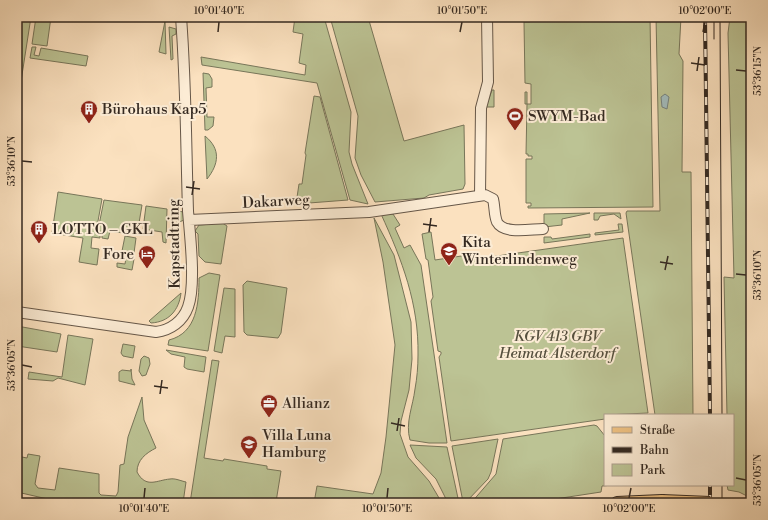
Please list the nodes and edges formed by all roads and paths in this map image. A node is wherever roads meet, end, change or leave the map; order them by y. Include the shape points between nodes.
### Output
1 (181, 17) edge
2 (487, 17) edge
3 (480, 196) junction
4 (189, 220) junction
5 (543, 229) dead end
6 (17, 306) edge
7 (17, 312) edge
8 (38, 314) junction
9 (617, 503) edge
10 (710, 503) edge

1 - 4 street, Kapstadtring
2 - 3 street via 488,82 481,108
3 - 4 street, Dakarweg via 365,212
3 - 5 street via 491,197 496,220 504,229
4 - 8 street, Kapstadtring via 190,299 183,317 170,328 161,332 150,332
6 - 8 street, Kapstadtring
7 - 8 street, Kapstadtring
9 - 10 main road, bridge

